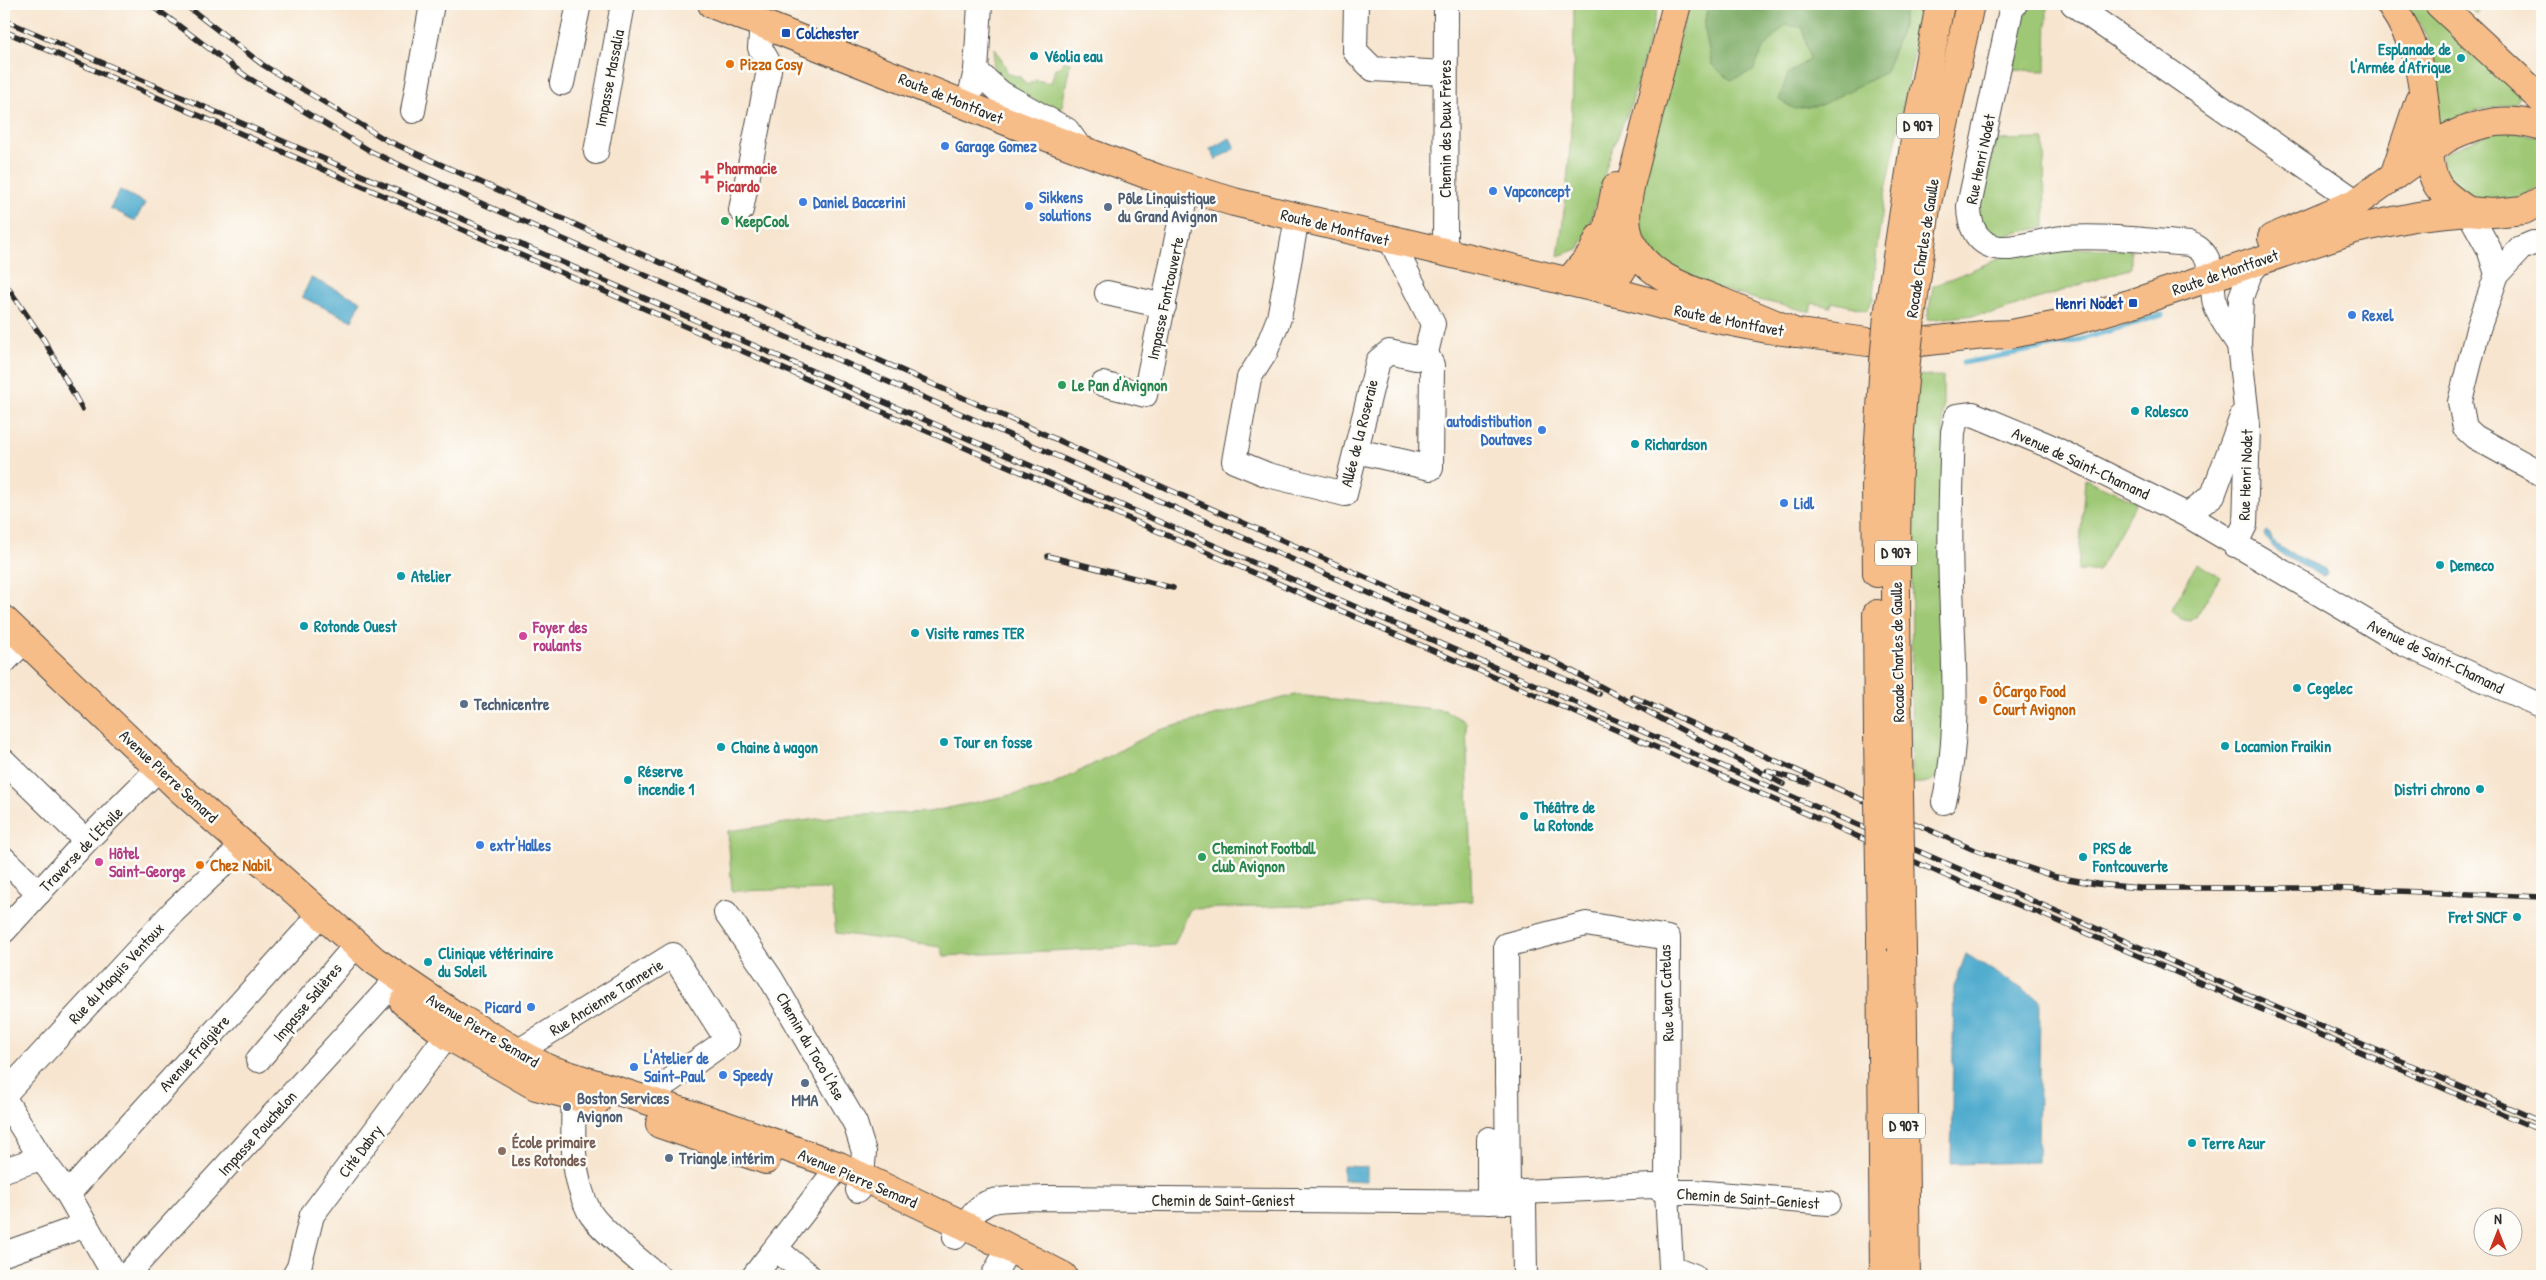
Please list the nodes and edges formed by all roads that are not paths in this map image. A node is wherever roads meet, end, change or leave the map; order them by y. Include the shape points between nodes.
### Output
1 (432, 4) edge
2 (579, 4) edge
3 (623, 4) edge
4 (712, 4) edge
5 (980, 4) edge
6 (1356, 4) edge
7 (1446, 4) edge
8 (1667, 4) edge
9 (1677, 4) edge
10 (1940, 4) edge
11 (1970, 4) edge
12 (1983, 4) edge
13 (2015, 4) edge
14 (2073, 4) edge
15 (2390, 4) edge
16 (2439, 4) edge
17 (762, 23) junction
18 (1963, 35) junction
19 (976, 72) junction
20 (1446, 72) junction
21 (562, 83) dead end
22 (2423, 87) junction
23 (2542, 100) edge
24 (968, 104) junction
25 (413, 111) dead end
26 (2542, 127) edge
27 (1080, 148) junction
28 (2429, 150) junction
29 (596, 152) dead end
30 (2394, 176) junction
31 (1187, 188) junction
32 (2358, 202) junction
33 (2536, 208) edge
34 (741, 210) dead end
35 (1610, 211) junction
36 (1297, 218) junction
37 (2473, 222) junction
38 (1630, 238) junction
39 (1391, 241) junction
40 (2538, 244) edge
41 (1445, 253) junction
42 (2261, 260) junction
43 (2210, 268) junction
44 (2497, 274) junction
45 (1568, 282) junction
46 (2182, 287) junction
47 (1604, 290) junction
48 (1107, 293) dead end
49 (2241, 298) junction
50 (1164, 306) junction
51 (2216, 306) junction
52 (1900, 317) junction
53 (1796, 333) junction
54 (1984, 335) junction
55 (2239, 345) junction
56 (1426, 353) junction
57 (1103, 384) dead end
58 (2245, 411) junction
59 (1357, 451) junction
60 (2542, 474) edge
61 (2187, 515) junction
62 (2236, 545) junction
63 (4, 620) edge
64 (12, 649) edge
65 (2542, 706) edge
66 (4, 761) edge
67 (154, 774) junction
68 (1944, 802) dead end
69 (86, 841) junction
70 (232, 856) junction
71 (4, 860) edge
72 (39, 893) junction
73 (726, 913) dead end
74 (315, 919) junction
75 (4, 931) edge
76 (1891, 943) junction
77 (351, 951) junction
78 (388, 989) junction
79 (447, 1035) junction
80 (519, 1051) junction
81 (258, 1060) dead end
82 (574, 1086) junction
83 (4, 1096) edge
84 (644, 1099) junction
85 (1489, 1139) dead end
86 (41, 1158) junction
87 (4, 1170) edge
88 (847, 1178) junction
89 (68, 1194) junction
90 (1667, 1198) junction
91 (1507, 1201) junction
92 (1828, 1204) dead end
93 (86, 1225) junction
94 (960, 1231) junction
95 (776, 1249) junction
96 (4, 1254) edge
97 (1001, 1262) edge
98 (115, 1276) edge
99 (126, 1276) edge
100 (294, 1276) edge
101 (658, 1276) edge
102 (754, 1276) edge
103 (809, 1276) edge
104 (1030, 1276) edge
105 (1063, 1276) edge
106 (1525, 1276) edge
107 (1694, 1276) edge
108 (1884, 1276) edge
109 (1906, 1276) edge

1 - 25 street
2 - 21 street
3 - 29 street, Impasse Massalia
4 - 17 main road, Route de Montfavet
5 - 19 street
6 - 20 street via 1355,51 1373,69
7 - 20 street, Chemin des Deux Frères
8 - 35 main road
9 - 38 main road via 1631,182 1626,212
10 - 52 main road, Rocade Charles de Gaulle / D 907 via 1916,133
11 - 18 main road, Rocade Charles de Gaulle / D 907
12 - 18 main road
13 - 43 street, Rue Henri Nodet via 2011,10 1969,206 1969,218 1976,236 1996,248 2064,238 2190,244 2201,249
14 - 32 street
15 - 22 main road via 2419,60
16 - 23 main road
17 - 24 main road, Route de Montfavet
17 - 34 street via 760,48 769,70
18 - 52 main road, Rocade Charles de Gaulle / D 907
19 - 24 street
19 - 27 street via 1001,93 1067,130
20 - 41 street, Chemin des Deux Frères
22 - 28 main road
22 - 30 main road
24 - 27 main road, Route de Montfavet
26 - 28 main road, Route de Montfavet via 2519,121 2483,123 2447,138
27 - 31 main road, Route de Montfavet
28 - 30 main road, Route de Montfavet
28 - 37 main road via 2435,184
30 - 32 main road, Route de Montfavet
31 - 36 main road, Route de Montfavet
31 - 50 street, Impasse Fontcouverte
32 - 43 main road, Route de Montfavet
33 - 37 main road, Route de Montfavet via 2493,213
35 - 45 main road via 1592,254
35 - 47 main road via 1600,266
36 - 39 main road, Route de Montfavet
36 - 59 street, Allée de la Roseraie via 1279,318 1265,353 1249,378 1234,461 1268,475 1345,494
37 - 40 street
37 - 42 main road, Route de Montfavet via 2418,216 2355,228
37 - 44 street via 2489,249
38 - 47 main road via 1626,265
38 - 53 main road via 1638,254 1662,275 1692,291
39 - 41 main road, Route de Montfavet
39 - 56 street via 1433,324
40 - 44 street via 2521,248
41 - 45 main road, Route de Montfavet
42 - 43 main road, Route de Montfavet
42 - 49 street, Rue Henri Nodet via 2250,273
43 - 46 main road, Route de Montfavet
43 - 49 street, Rue Henri Nodet via 2226,280
43 - 51 street, Rue Henri Nodet
43 - 54 main road, Route de Montfavet via 2007,325
44 - 60 street via 2462,385 2462,417 2465,428 2475,437
45 - 47 main road, Route de Montfavet
46 - 51 street, Rue Henri Nodet
46 - 54 main road, Route de Montfavet via 2059,325
47 - 53 main road, Route de Montfavet via 1702,316
48 - 50 street
49 - 55 street, Rue Henri Nodet
50 - 57 street, Impasse Fontcouverte via 1145,395
51 - 55 street, Rue Henri Nodet
52 - 76 main road, Rocade Charles de Gaulle / D 907, bridge via 1876,487 1888,740
53 - 54 main road, Route de Montfavet via 1896,343
55 - 58 street, Rue Henri Nodet
56 - 59 street, Allée de la Roseraie via 1416,358 1389,352 1378,361
56 - 59 street via 1432,364 1431,468
58 - 61 street via 2213,495
58 - 62 street, Rue Henri Nodet via 2248,426 2245,525
61 - 62 street, Avenue de Saint-Chamand
61 - 68 street, Avenue de Saint-Chamand via 2047,445 1973,414 1957,416 1953,432 1949,535 1955,689 1950,777
62 - 65 street, Avenue de Saint-Chamand via 2404,644
63 - 64 main road, Avenue Pierre Semard
64 - 67 main road, Avenue Pierre Semard
66 - 69 street
67 - 69 street, Traverse de l'Etoile
67 - 70 main road, Avenue Pierre Semard
67 - 74 main road, Avenue Pierre Semard
69 - 72 street, Traverse de l'Etoile
70 - 74 main road, Avenue Pierre Semard
70 - 83 street, Rue du Maquis Ventoux via 174,911
71 - 72 street
72 - 75 street, Traverse de l'Etoile
73 - 88 street, Chemin du Toco l'Ase via 770,977 855,1123 864,1152
74 - 77 main road, Avenue Pierre Semard
74 - 89 street, Avenue Fraigière
76 - 108 main road, Rocade Charles de Gaulle / D 907
76 - 109 main road, Rocade Charles de Gaulle / D 907
77 - 78 main road, Avenue Pierre Semard
77 - 80 main road, Avenue Pierre Semard
77 - 81 street, Impasse Salières
78 - 79 main road, Avenue Pierre Semard
78 - 99 street, Impasse Pouchelon
79 - 82 main road, Avenue Pierre Semard via 536,1086
79 - 100 street, Cité Dabry via 312,1215
80 - 82 main road, Avenue Pierre Semard
80 - 84 street, Rue Ancienne Tannerie via 673,955 727,1040
82 - 84 main road, Avenue Pierre Semard
82 - 88 main road, Avenue Pierre Semard
82 - 101 street via 574,1154 578,1181 589,1212
83 - 86 street
84 - 88 main road, Avenue Pierre Semard
85 - 91 street
86 - 87 street
86 - 89 street
88 - 94 main road, Avenue Pierre Semard
88 - 95 street
89 - 93 street
90 - 91 street, Chemin de Saint-Geniest
90 - 91 street, Rue Jean Catelas via 1668,938 1586,924 1506,945
90 - 92 street, Chemin de Saint-Geniest via 1694,1192
90 - 107 street via 1671,1267
91 - 94 street, Chemin de Saint-Geniest via 1046,1198 988,1202
91 - 106 street
93 - 96 street
93 - 98 street
94 - 97 main road, Avenue Pierre Semard
95 - 102 street
95 - 103 street
97 - 104 main road, Avenue Pierre Semard
97 - 105 main road, Avenue Pierre Semard

